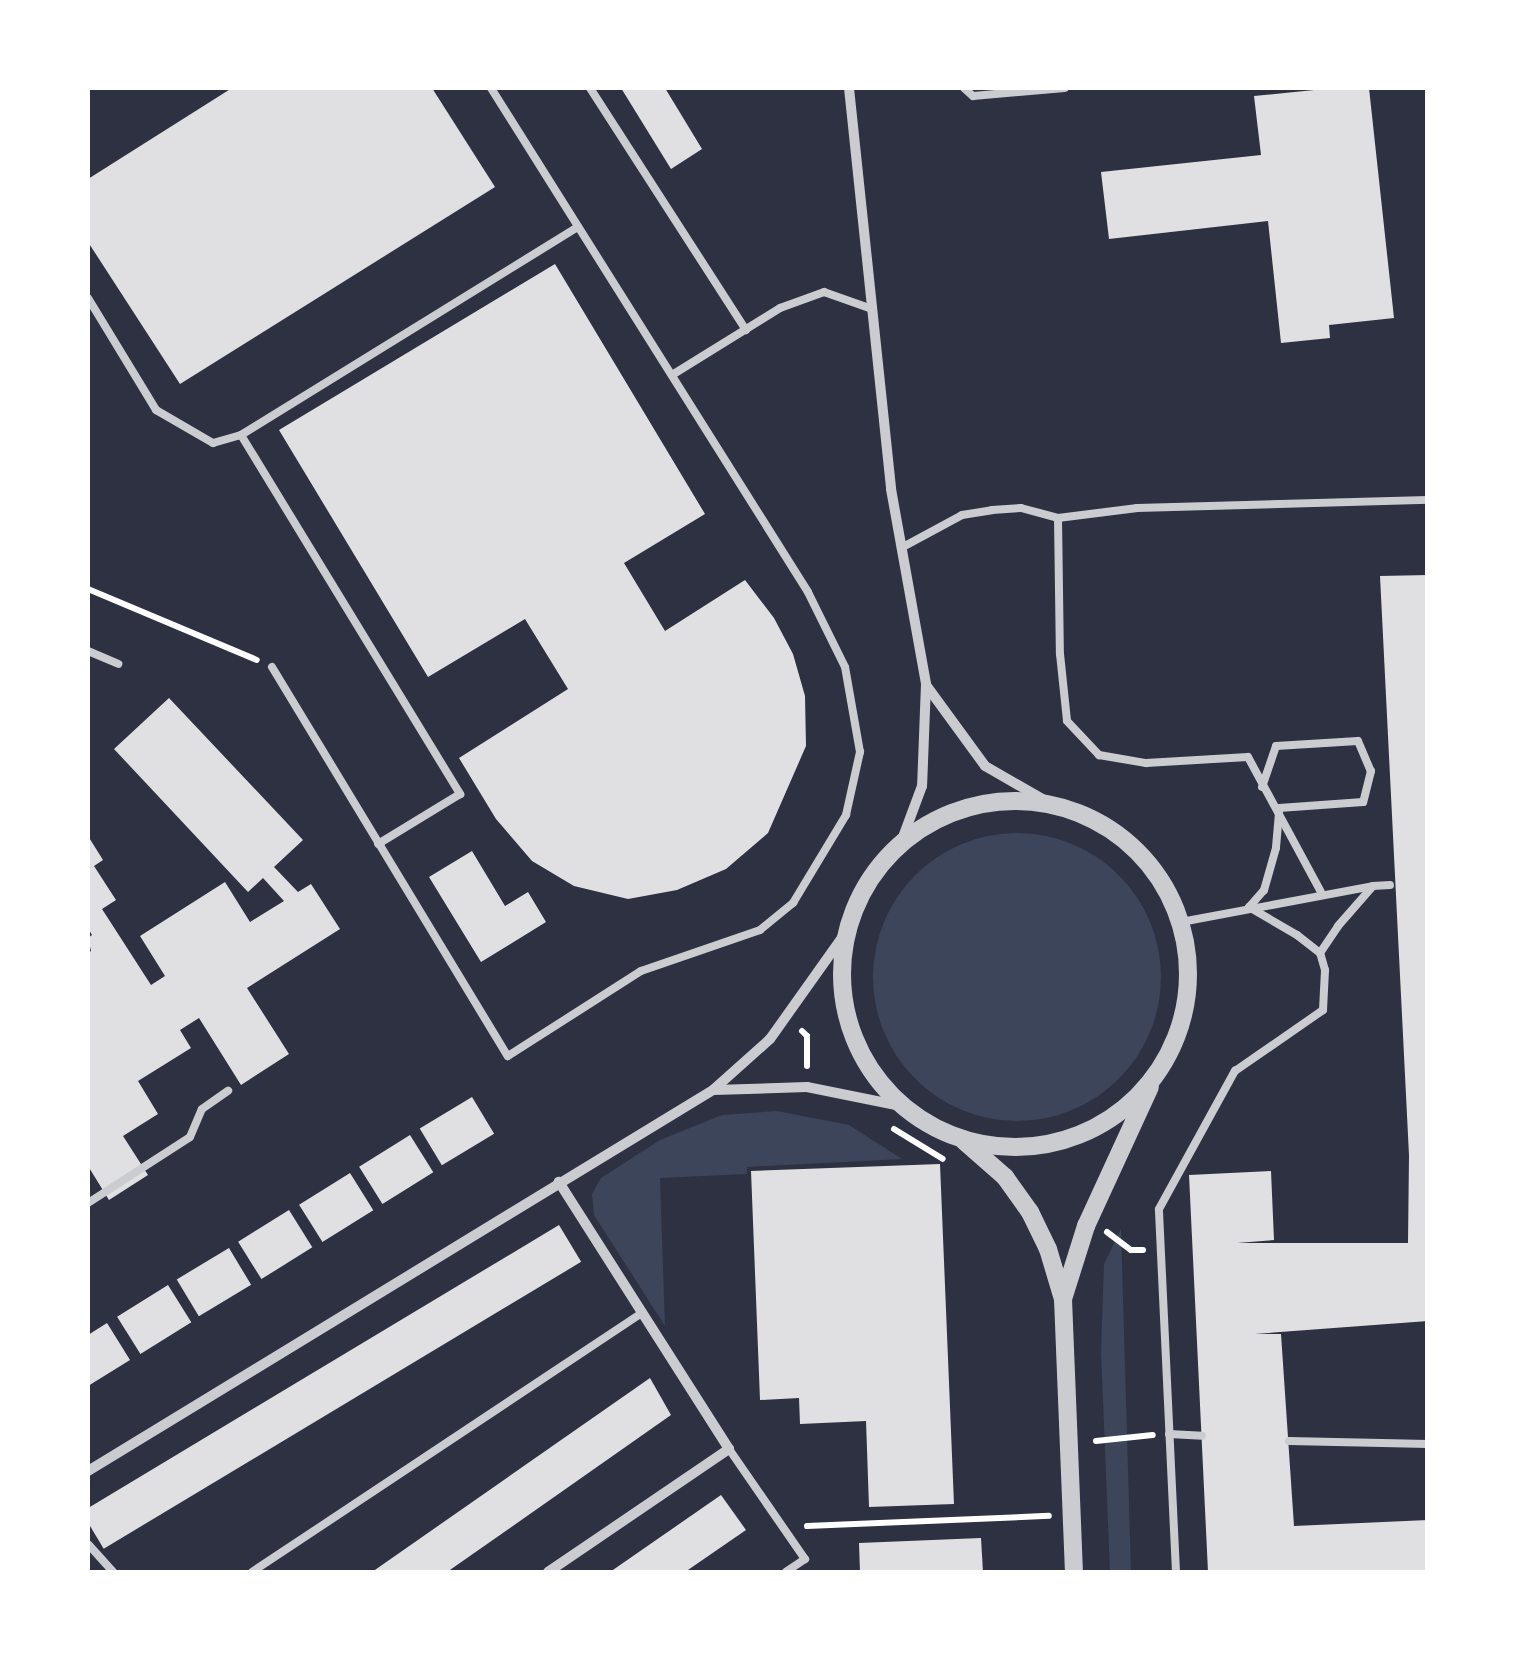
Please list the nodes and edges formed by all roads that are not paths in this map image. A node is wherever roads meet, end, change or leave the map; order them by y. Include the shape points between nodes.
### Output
1 (491, 88) edge
2 (590, 88) edge
3 (849, 88) edge
4 (964, 88) edge
5 (1065, 88) edge
6 (578, 226) junction
7 (88, 298) edge
8 (872, 308) junction
9 (746, 330) junction
10 (672, 376) junction
11 (240, 435) junction
12 (1428, 500) edge
13 (1058, 518) junction
14 (901, 548) junction
15 (88, 650) edge
16 (118, 664) dead end
17 (272, 667) road end
18 (926, 684) junction
19 (1262, 786) junction
20 (1053, 806) junction
21 (1279, 808) junction
22 (378, 844) junction
23 (900, 845) junction
24 (1390, 885) dead end
25 (1373, 886) junction
26 (1321, 892) junction
27 (1249, 907) junction
28 (1181, 922) junction
29 (849, 928) junction
30 (1320, 954) junction
31 (1153, 1081) junction
32 (713, 1090) junction
33 (228, 1091) dead end
34 (900, 1106) junction
35 (960, 1138) junction
36 (559, 1182) junction
37 (88, 1204) edge
38 (1063, 1299) junction
39 (642, 1313) junction
40 (1169, 1434) junction
41 (1202, 1436) dead end
42 (1288, 1441) dead end
43 (1428, 1444) edge
44 (730, 1449) junction
45 (88, 1471) edge
46 (88, 1544) edge
47 (113, 1572) edge
48 (252, 1572) edge
49 (548, 1572) edge
50 (786, 1572) edge
51 (1074, 1572) edge
52 (1176, 1572) edge

1 - 6 lane
2 - 9 lane
3 - 8 street
4 - 5 lane via 972,96
6 - 10 lane
6 - 11 lane
7 - 11 lane via 156,410 213,443
8 - 9 lane via 824,292
8 - 14 street
9 - 10 lane
10 - 22 lane via 808,592 845,667 860,752 846,815 793,903 760,930 640,972 508,1056
11 - 22 lane via 460,794
12 - 13 lane via 1138,508
13 - 14 lane via 1020,508 962,516
13 - 19 lane via 1067,721 1099,756 1146,763 1248,757
14 - 18 street
15 - 16 lane
17 - 22 lane
18 - 20 street via 985,766
18 - 23 street via 922,786
19 - 21 lane
19 - 21 lane via 1276,746 1358,740 1371,772 1362,802
20 - 23 street via 1025,800 976,804 925,824
20 - 28 street via 1119,834 1155,870
21 - 26 lane
21 - 27 lane via 1264,890
23 - 29 street via 855,905
24 - 25 lane
25 - 26 lane
25 - 30 lane
26 - 27 lane
27 - 28 lane
27 - 30 lane
28 - 31 street via 1189,972 1180,1030
29 - 32 street via 770,1039
29 - 34 street via 842,957 845,1012 865,1063
30 - 40 lane via 1322,1010 1236,1071 1159,1209
31 - 35 street via 1109,1121 1056,1144 1001,1148
31 - 38 street via 1086,1226
32 - 34 street via 806,1086
32 - 36 street
33 - 37 lane via 202,1108 190,1137
34 - 35 street
35 - 38 street via 1005,1176 1030,1212
36 - 39 street
36 - 45 street
38 - 51 street
39 - 44 street
39 - 48 lane
40 - 41 lane
40 - 52 lane
42 - 43 lane
44 - 49 street
44 - 50 lane via 805,1559
46 - 47 lane

